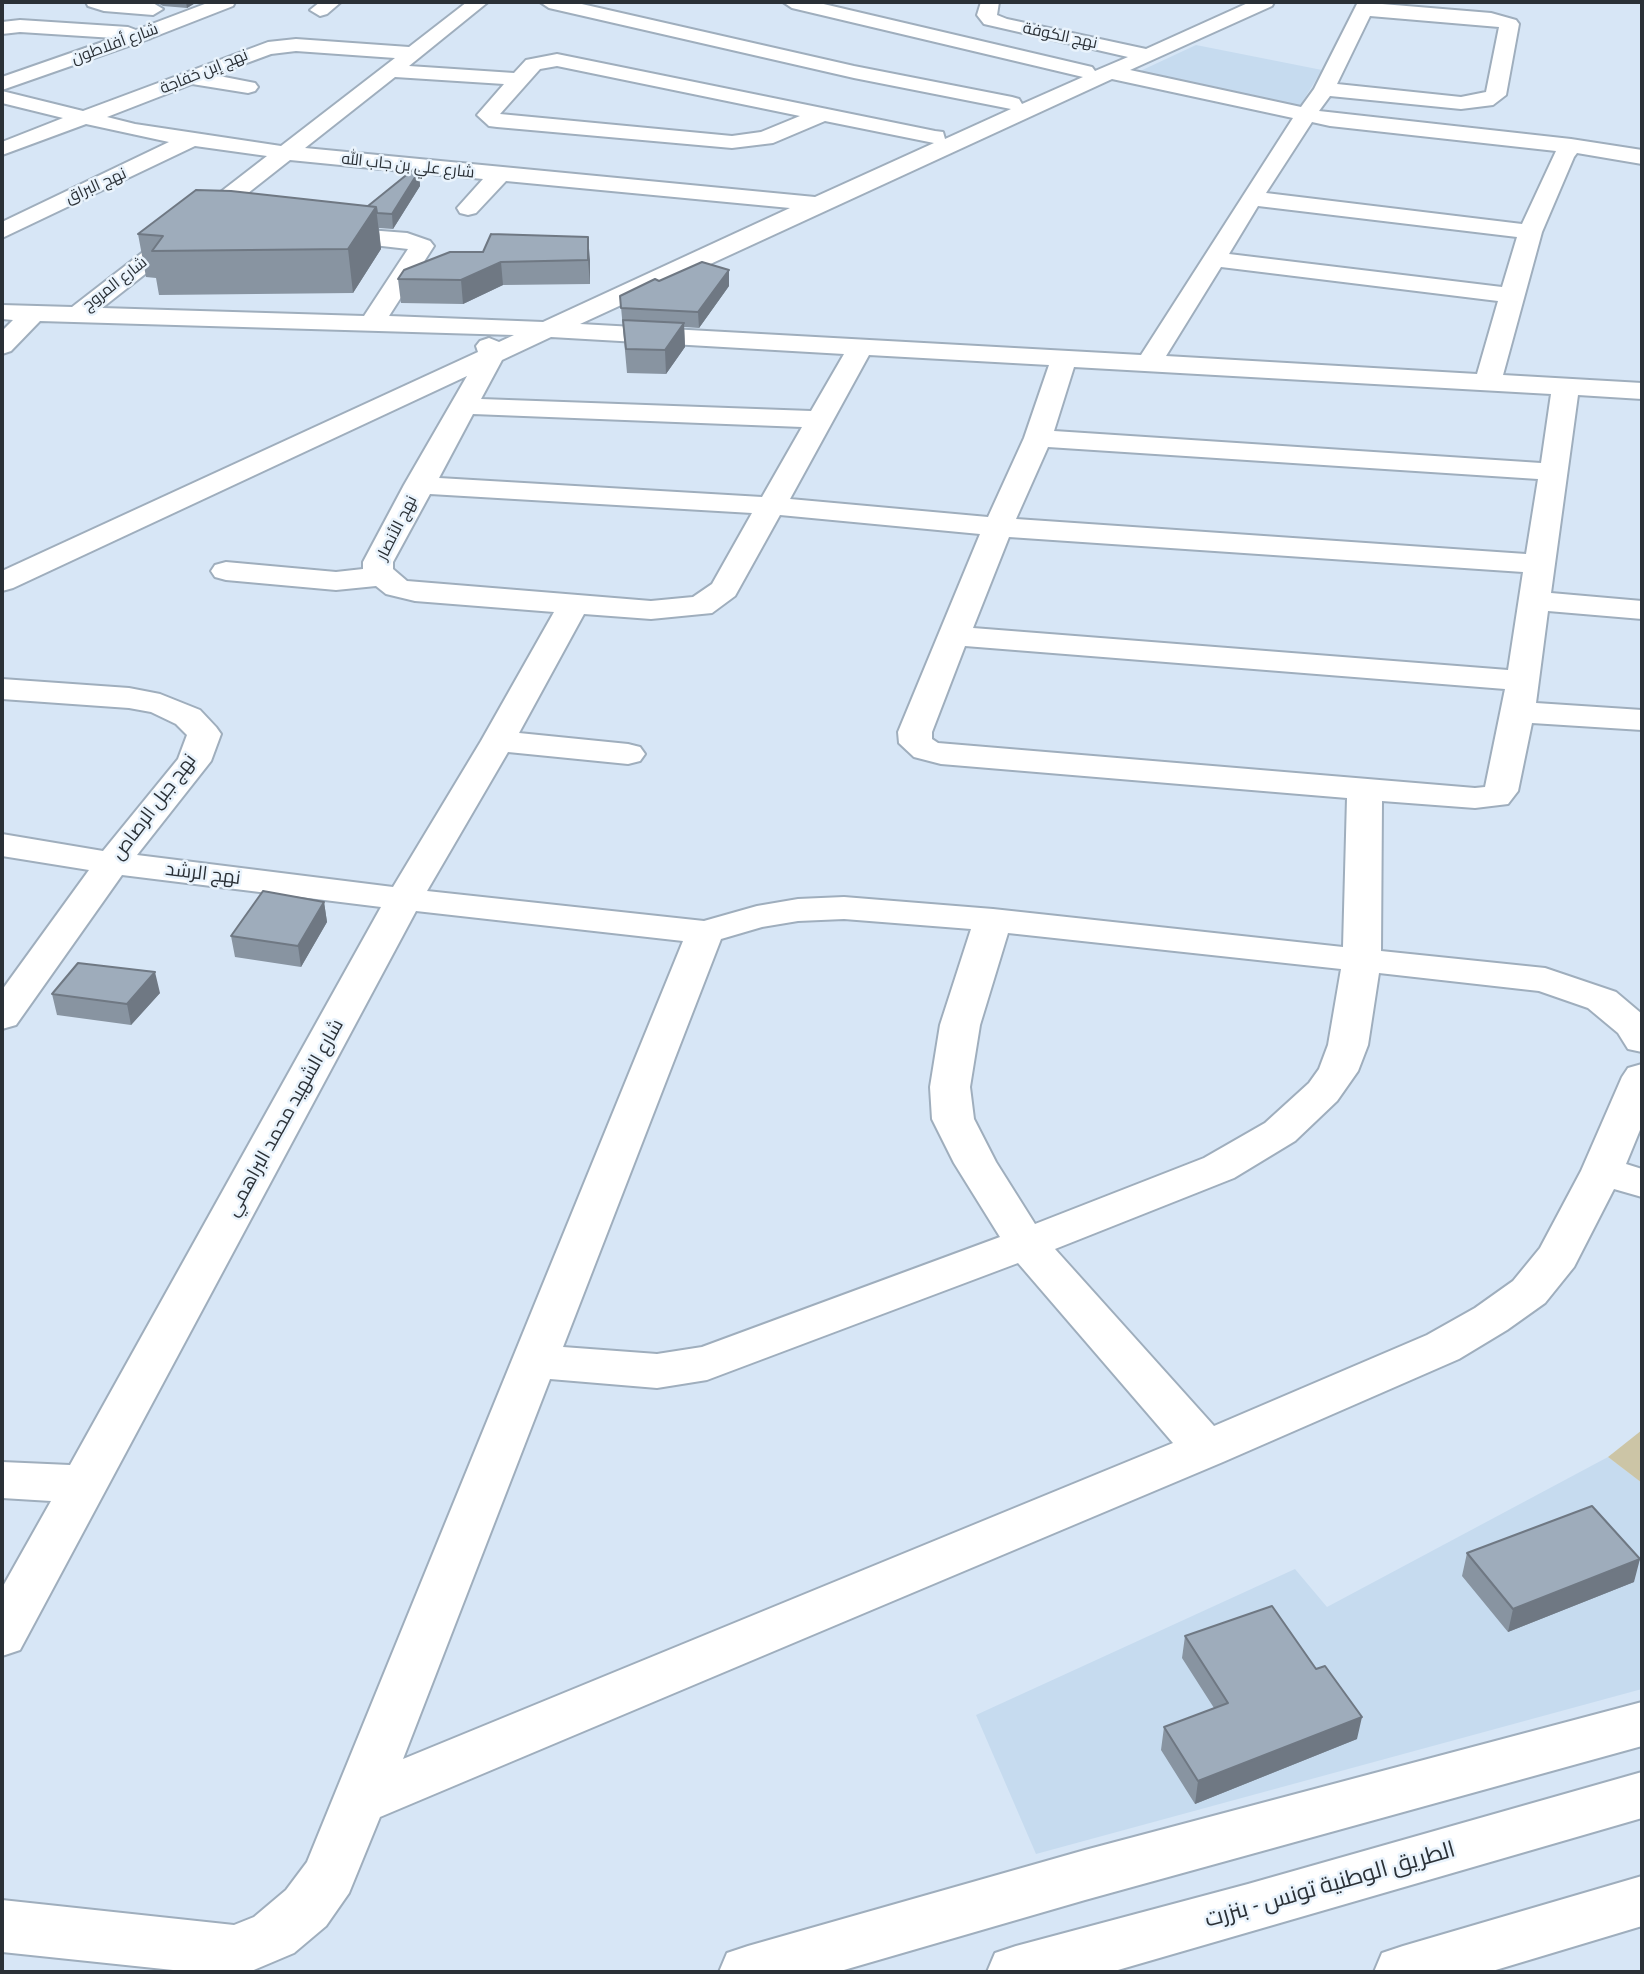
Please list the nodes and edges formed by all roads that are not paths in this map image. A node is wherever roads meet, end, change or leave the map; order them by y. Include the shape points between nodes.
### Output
1 (95, 2) edge
2 (226, 2) edge
3 (479, 2) edge
4 (549, 2) edge
5 (792, 2) edge
6 (879, 2) edge
7 (990, 2) edge
8 (1237, 2) edge
9 (1265, 2) edge
10 (1366, 6) edge
11 (201, 13) junction
12 (865, 17) junction
13 (2, 28) edge
14 (144, 34) junction
15 (761, 51) junction
16 (415, 53) junction
17 (1137, 53) junction
18 (392, 71) junction
19 (1085, 71) junction
20 (1111, 72) junction
21 (192, 78) junction
22 (518, 79) junction
23 (2, 84) edge
24 (248, 87) dead end
25 (686, 88) junction
26 (1324, 89) junction
27 (2, 97) edge
28 (1012, 103) junction
29 (823, 114) junction
30 (1305, 115) junction
31 (81, 118) junction
32 (625, 133) junction
33 (935, 137) junction
34 (190, 140) junction
35 (1572, 146) junction
36 (2, 149) edge
37 (609, 149) dead end
38 (287, 153) junction
39 (1642, 157) edge
40 (592, 165) dead end
41 (499, 175) junction
42 (574, 181) junction
43 (1252, 198) junction
44 (808, 203) junction
45 (468, 208) dead end
46 (2, 231) edge
47 (301, 231) edge
48 (1530, 232) junction
49 (1213, 259) junction
50 (1511, 295) junction
51 (2, 312) edge
52 (33, 313) junction
53 (78, 314) junction
54 (372, 323) junction
55 (532, 330) junction
56 (2, 346) edge
57 (860, 348) junction
58 (490, 349) junction
59 (1064, 358) junction
60 (1149, 363) junction
61 (1488, 381) junction
62 (1566, 386) junction
63 (1642, 391) edge
64 (466, 406) junction
65 (820, 420) junction
66 (1038, 438) junction
67 (1554, 472) junction
68 (418, 485) junction
69 (773, 506) junction
70 (998, 527) junction
71 (1538, 564) junction
72 (2, 566) edge
73 (226, 571) dead end
74 (382, 576) junction
75 (2, 582) edge
76 (1534, 601) junction
77 (573, 604) junction
78 (1642, 610) edge
79 (953, 636) junction
80 (2, 689) edge
81 (1520, 696) junction
82 (1642, 720) edge
83 (498, 741) junction
84 (628, 754) dead end
85 (1365, 788) junction
86 (2, 845) edge
87 (112, 863) junction
88 (404, 900) junction
89 (993, 920) junction
90 (705, 932) junction
91 (1362, 959) junction
92 (2, 1017) edge
93 (1642, 1040) edge
94 (1642, 1076) edge
95 (1622, 1177) edge
96 (1026, 1244) junction
97 (535, 1361) junction
98 (1206, 1450) junction
99 (2, 1480) edge
100 (85, 1484) junction
101 (2, 1635) edge
102 (1642, 1724) edge
103 (1642, 1795) edge
104 (359, 1801) junction
105 (1642, 1901) edge
106 (2, 1926) edge
107 (748, 1972) edge
108 (1016, 1972) edge
109 (1403, 1972) edge

1 - 11 main road
2 - 11 main road, شارع أفلاطون
3 - 16 main road, شارع المروج
4 - 15 main road
5 - 12 main road
6 - 12 main road
7 - 17 main road, نهج الكوفة via 987,15 991,20
8 - 17 main road
9 - 17 main road
10 - 26 main road
10 - 26 main road via 1509,24 1496,95 1486,101 1461,103
11 - 14 main road, شارع أفلاطون
12 - 19 main road
13 - 14 main road
14 - 23 main road, شارع أفلاطون
15 - 25 main road
15 - 28 main road
16 - 18 main road, شارع المروج
16 - 21 main road, نهج إبن خفاجة via 279,46 247,54
17 - 19 main road
17 - 20 main road
18 - 22 main road
18 - 38 main road, شارع المروج
19 - 28 main road
20 - 30 main road
20 - 44 main road
21 - 24 main road
21 - 31 main road, نهج إبن خفاجة
22 - 25 main road via 533,64 557,60
22 - 32 main road via 489,111 491,118
25 - 29 main road
26 - 30 main road
27 - 31 main road, شارع علي بن جاب الله
28 - 33 main road
29 - 32 main road via 754,141
29 - 33 main road
30 - 35 main road
30 - 43 main road
31 - 34 main road, شارع علي بن جاب الله
31 - 36 main road, نهج إبن خفاجة
32 - 37 main road
33 - 44 main road
34 - 38 main road, شارع علي بن جاب الله
34 - 46 main road, نهج البراق
35 - 39 main road
35 - 48 main road
38 - 41 main road, شارع علي بن جاب الله
38 - 53 main road, شارع المروج
40 - 42 main road
41 - 42 main road, شارع علي بن جاب الله
41 - 45 main road
42 - 44 main road, شارع علي بن جاب الله
43 - 48 main road
43 - 49 main road
44 - 55 main road
47 - 54 main road via 407,240 422,246
48 - 50 main road
49 - 50 main road
49 - 60 main road
50 - 61 main road
51 - 52 main road
52 - 53 main road
52 - 56 main road
53 - 54 main road
54 - 55 main road
55 - 57 main road
55 - 58 main road
57 - 59 main road
57 - 65 main road, نهج الأنصار
58 - 64 main road, نهج الأنصار
58 - 72 main road
58 - 75 main road
59 - 60 main road
59 - 66 main road
60 - 61 main road
61 - 62 main road
62 - 63 main road
62 - 67 main road
64 - 65 main road
64 - 68 main road, نهج الأنصار
65 - 69 main road, نهج الأنصار
66 - 67 main road
66 - 70 main road
67 - 71 main road
68 - 69 main road
68 - 74 main road, نهج الأنصار via 378,562
69 - 70 main road
69 - 77 main road, نهج الأنصار via 732,579 701,606 651,610
70 - 71 main road
70 - 79 main road
71 - 76 main road
73 - 74 main road via 336,581
74 - 77 main road, نهج الأنصار via 397,588 415,592
76 - 78 main road
76 - 81 main road
77 - 83 main road, شارع الشهيد محمد البراهمي
79 - 81 main road
79 - 85 main road via 915,732 916,743 926,750
80 - 87 main road, نهج جبل الرصاص via 160,704 188,717 204,734 194,761
81 - 82 main road
81 - 85 main road via 1496,797
83 - 84 main road
83 - 88 main road, شارع الشهيد محمد البراهمي
85 - 91 main road
86 - 87 main road, نهج الرشد
87 - 88 main road, نهج الرشد
87 - 92 main road, نهج جبل الرصاص
88 - 90 main road, نهج الرشد
88 - 100 main road, شارع الشهيد محمد البراهمي
89 - 90 main road via 809,909
89 - 91 main road
89 - 96 main road via 960,1025 950,1087 953,1119
90 - 97 main road
91 - 93 main road via 1545,980 1602,1000 1632,1025
91 - 96 main road via 1348,1045 1338,1071 1323,1092 1280,1132 1219,1168
94 - 95 main road
95 - 98 main road via 1529,1292 1500,1313 1443,1347
96 - 97 main road via 707,1363 657,1371
96 - 98 main road
97 - 104 main road
98 - 104 main road
99 - 100 main road
100 - 101 main road, شارع الشهيد محمد البراهمي
102 - 107 main road
103 - 108 main road, الطريق الوطنية تونس - بنزرت
104 - 106 main road via 329,1876 306,1908 274,1935 236,1951
105 - 109 main road

